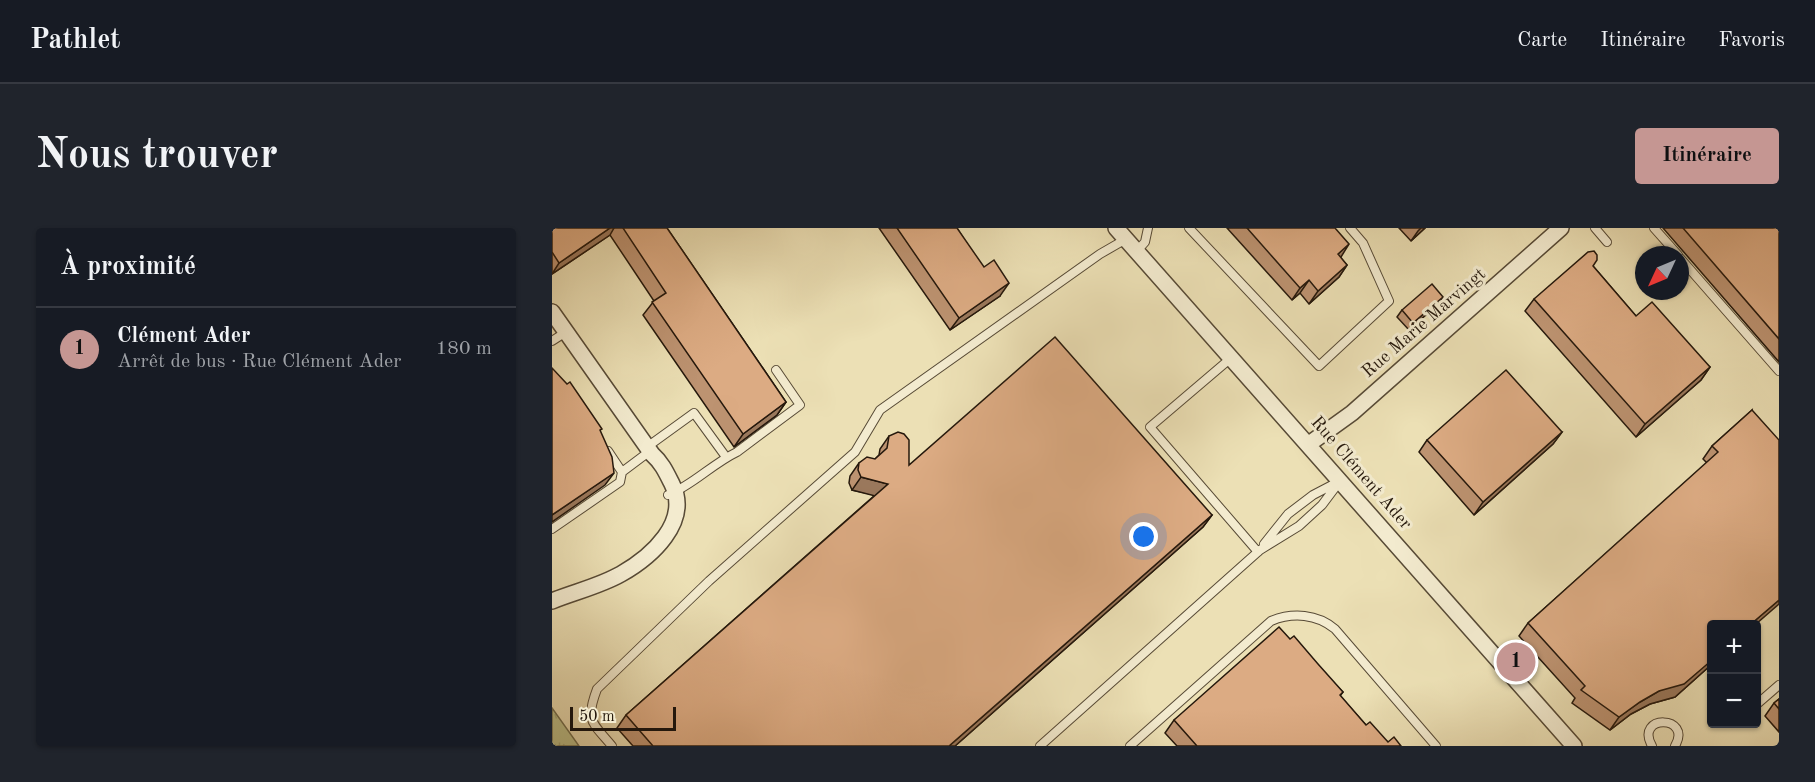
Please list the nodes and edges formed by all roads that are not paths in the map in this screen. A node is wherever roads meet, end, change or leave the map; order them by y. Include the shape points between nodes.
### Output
1 (1148, 228) edge
2 (1189, 228) edge
3 (1350, 228) edge
4 (1561, 228) edge
5 (1595, 228) edge
6 (1654, 228) edge
7 (1121, 234) edge
8 (1607, 242) dead end
9 (1670, 246) edge
10 (1137, 251) junction
11 (1689, 268) edge
12 (552, 312) edge
13 (566, 332) junction
14 (552, 341) edge
15 (1232, 358) junction
16 (776, 370) dead end
17 (1779, 371) edge
18 (603, 444) edge
19 (1309, 444) junction
20 (650, 451) junction
21 (726, 458) junction
22 (622, 472) junction
23 (1340, 481) junction
24 (672, 493) junction
25 (552, 529) edge
26 (1259, 551) junction
27 (552, 593) edge
28 (552, 601) edge
29 (1779, 685) edge
30 (1761, 701) edge
31 (612, 746) edge
32 (1040, 746) edge
33 (1130, 746) edge
34 (1436, 746) edge
35 (1574, 746) edge
36 (1652, 746) edge
37 (1676, 746) edge

1 - 10 lane via 1145,242
2 - 3 lane via 1319,366 1389,301 1363,243
4 - 19 street, Rue Marie Marvingt via 1352,413
5 - 8 lane
6 - 9 lane
7 - 10 street, Rue Clément Ader
7 - 31 lane via 1100,254 880,410 855,452 709,581 597,689 590,710 593,724
10 - 15 street, Rue Clément Ader
11 - 17 lane
12 - 13 street
13 - 14 lane
13 - 20 street
15 - 19 street, Rue Clément Ader
15 - 26 lane via 1150,427
16 - 21 lane via 800,405
18 - 22 lane
19 - 23 street, Rue Clément Ader
20 - 21 lane via 694,413
20 - 22 lane
20 - 24 street via 661,462
21 - 24 lane
22 - 25 lane via 620,482
23 - 26 lane via 1299,526
23 - 26 lane via 1312,495 1288,514
23 - 35 street, Rue Clément Ader
24 - 27 street via 667,519 637,554 610,571
24 - 28 street via 678,505 669,531 639,563 619,576
26 - 32 lane
29 - 30 lane
33 - 34 lane via 1271,621 1304,615 1318,618 1335,629
36 - 37 lane via 1650,731 1656,723 1666,722 1678,731

